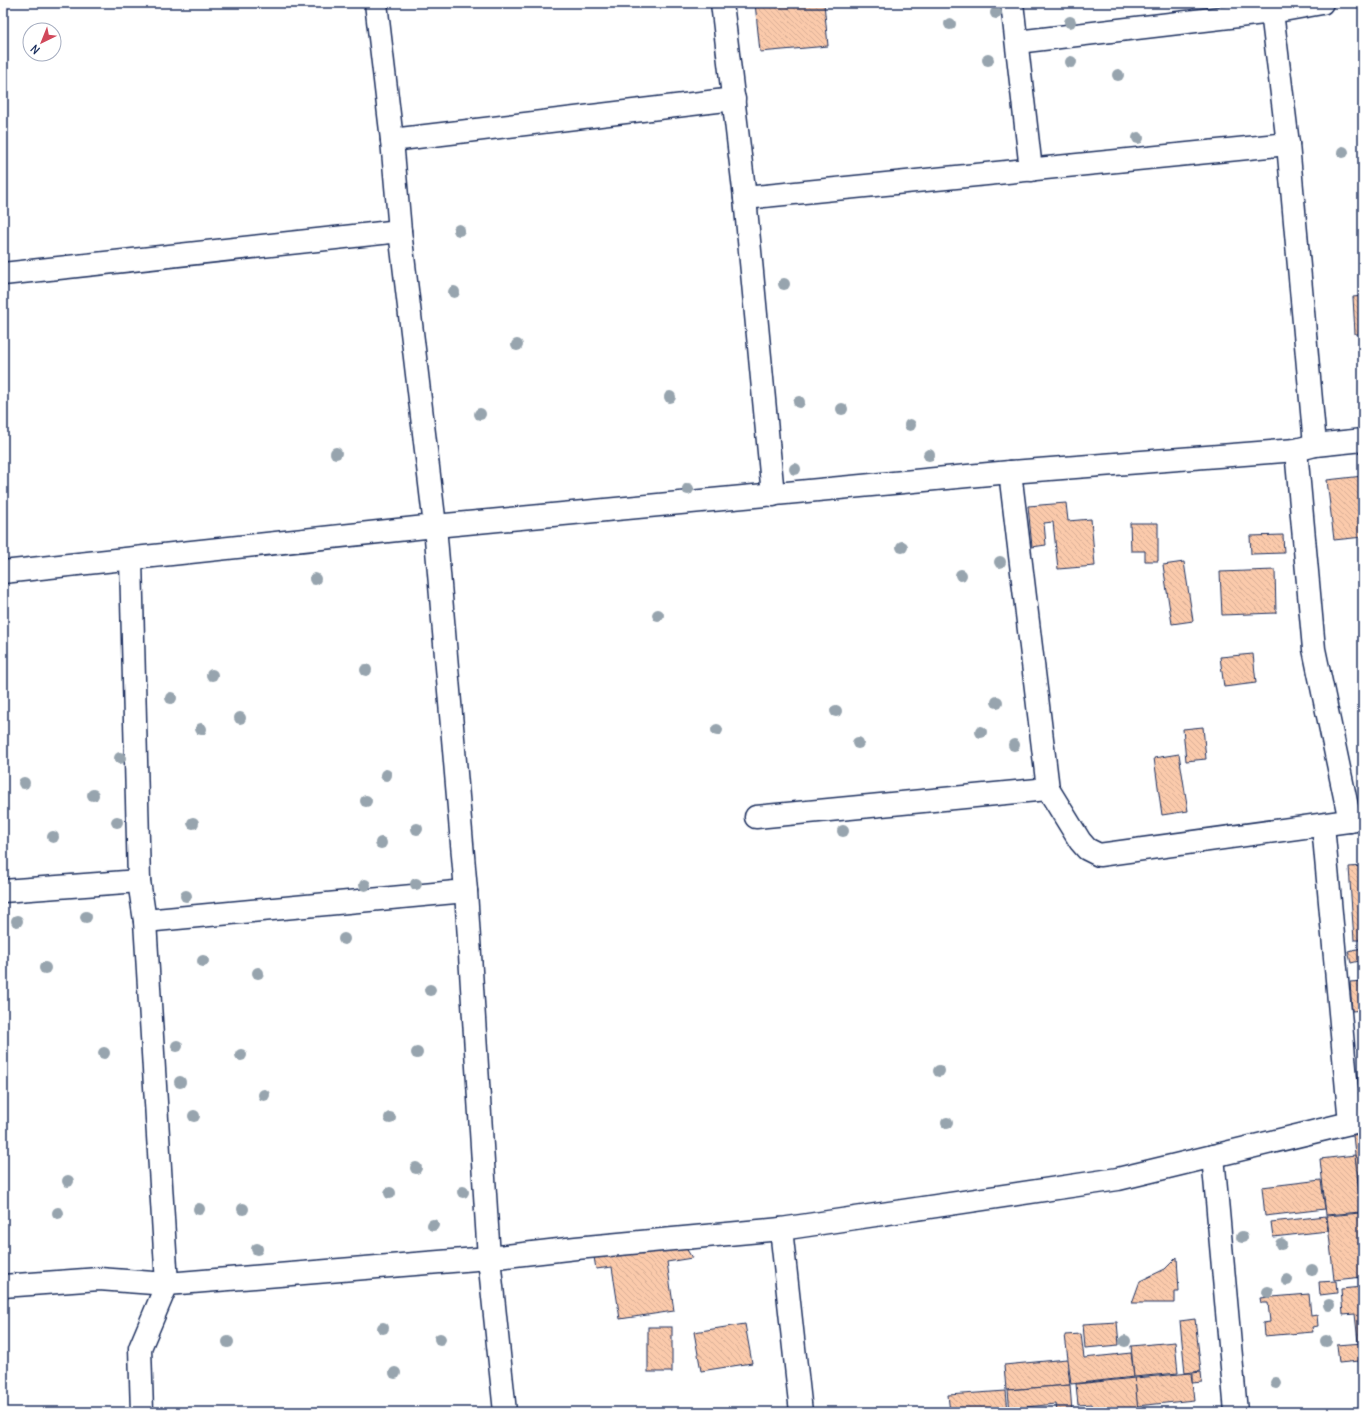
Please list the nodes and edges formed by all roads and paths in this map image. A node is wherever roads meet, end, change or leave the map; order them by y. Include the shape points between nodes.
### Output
1 (376, 3) edge
2 (722, 3) edge
3 (1012, 3) edge
4 (1322, 3) edge
5 (1272, 12) junction
6 (1017, 42) junction
7 (734, 99) junction
8 (392, 140) junction
9 (1288, 144) junction
10 (1031, 170) junction
11 (745, 198) junction
12 (400, 231) junction
13 (3, 274) edge
14 (1363, 440) edge
15 (1305, 447) junction
16 (1010, 472) junction
17 (773, 496) junction
18 (435, 526) junction
19 (131, 559) junction
20 (3, 572) edge
21 (1048, 789) junction
22 (756, 817) dead end
23 (1357, 820) edge
24 (1323, 825) junction
25 (139, 881) junction
26 (3, 891) edge
27 (466, 891) junction
28 (145, 921) junction
29 (1357, 1122) edge
30 (1213, 1156) junction
31 (781, 1229) junction
32 (489, 1258) junction
33 (167, 1284) junction
34 (3, 1286) edge
35 (142, 1412) edge
36 (505, 1412) edge
37 (801, 1412) edge
38 (1236, 1412) edge

1 - 8 street
2 - 7 street
3 - 6 street
4 - 5 street
5 - 6 street
5 - 9 street
6 - 10 street
7 - 8 street
7 - 11 street
8 - 12 street
9 - 10 street
9 - 15 street
10 - 11 street
11 - 17 street
12 - 13 street
12 - 18 street
14 - 15 street
15 - 16 street
15 - 23 street via 1314,649
16 - 17 street
16 - 21 street
17 - 18 street
18 - 19 street
18 - 27 street
19 - 20 street
19 - 25 street
21 - 22 street
21 - 24 street via 1080,841 1087,849 1098,855
23 - 24 street
24 - 29 street
25 - 26 street
25 - 28 street
27 - 28 street
27 - 32 street
28 - 33 street
29 - 30 street
30 - 31 street via 1118,1178
30 - 38 street
31 - 32 street
31 - 37 street
32 - 33 street
32 - 36 street
33 - 34 street via 99,1279
33 - 35 street via 140,1348

